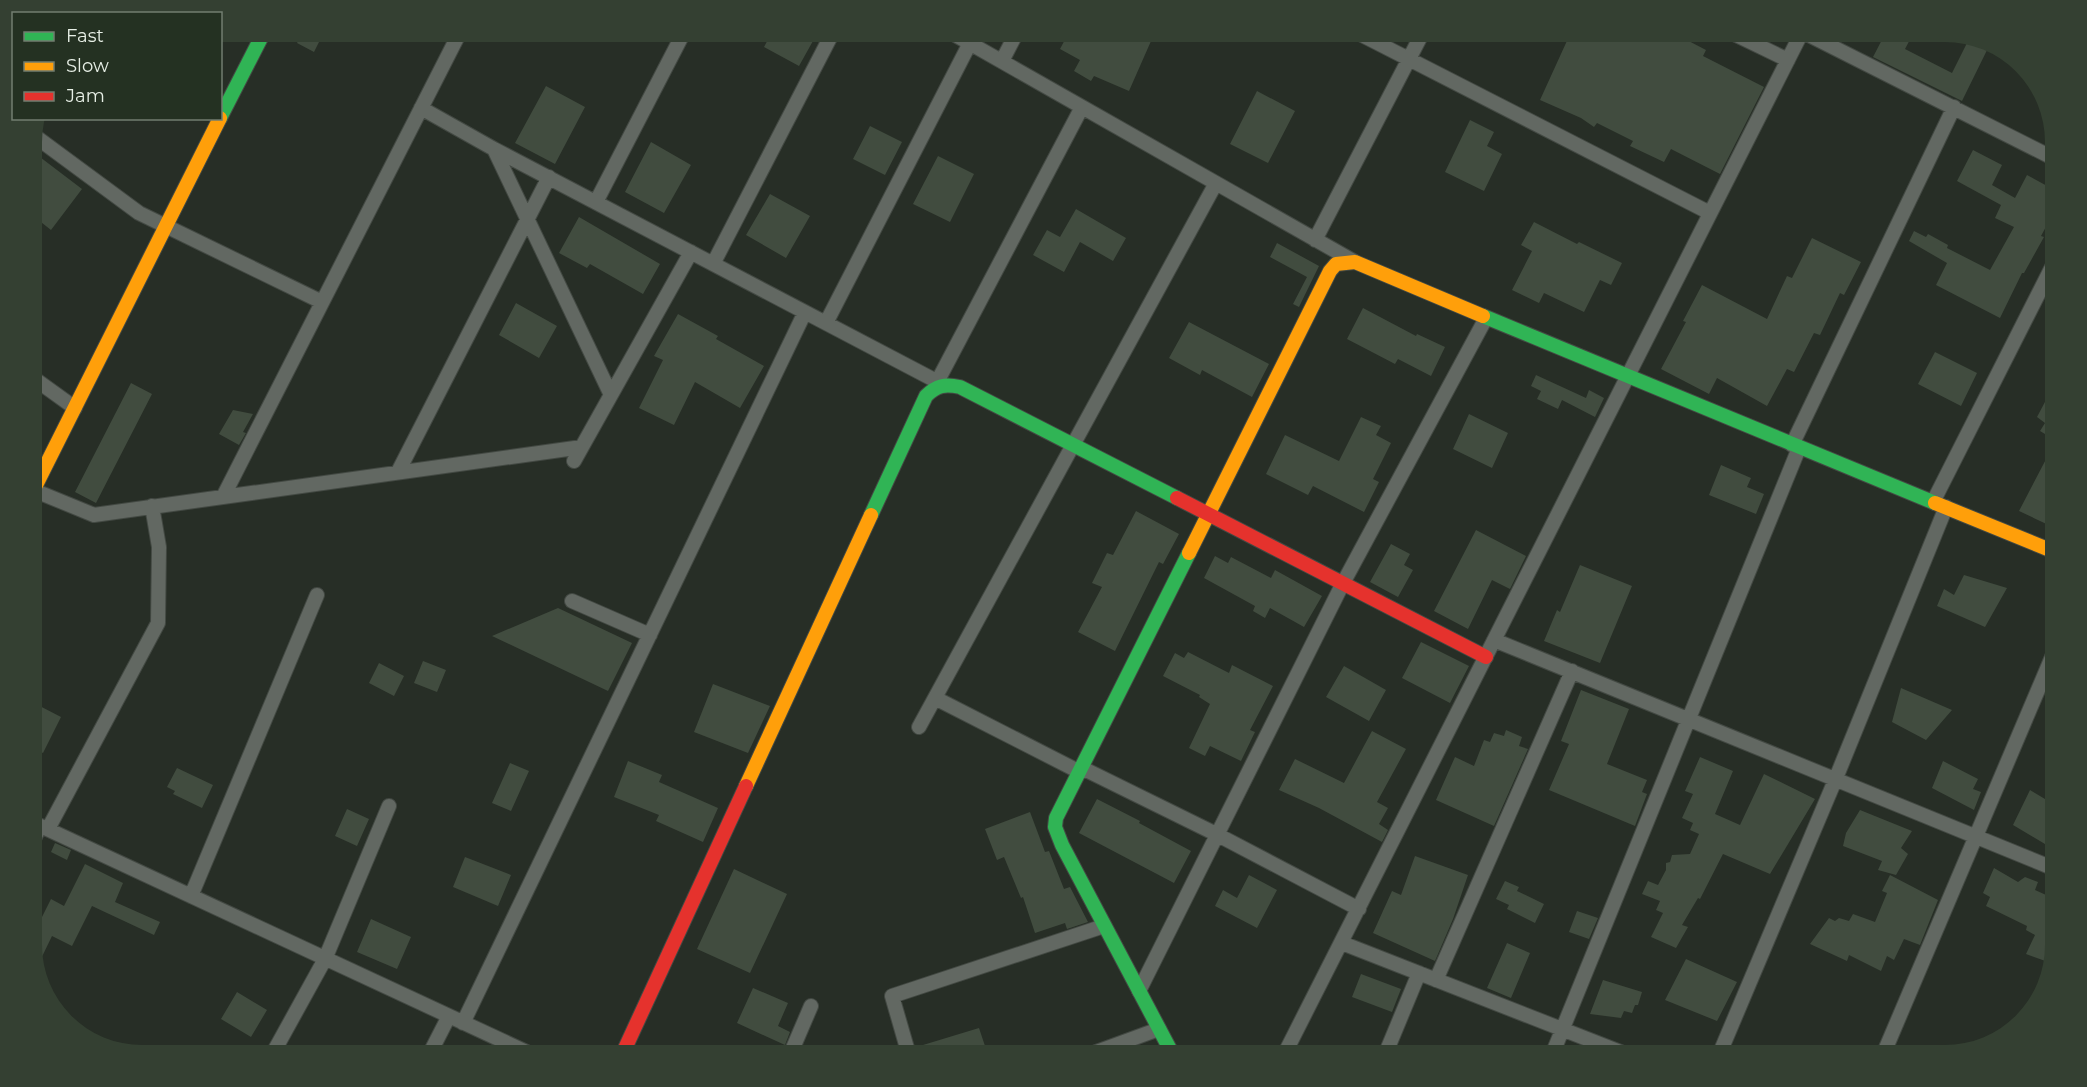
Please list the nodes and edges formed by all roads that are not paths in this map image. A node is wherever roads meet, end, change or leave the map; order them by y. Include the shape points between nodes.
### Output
1 (259, 42) edge
2 (455, 42) edge
3 (679, 42) edge
4 (828, 42) edge
5 (1012, 42) edge
6 (1376, 42) edge
7 (1418, 42) edge
8 (1751, 42) edge
9 (1797, 42) edge
10 (1822, 42) edge
11 (970, 43) joint
12 (1409, 58) junction
13 (1788, 60) junction
14 (1002, 61) junction
15 (1082, 107) junction
16 (1954, 107) junction
17 (421, 108) junction
18 (222, 114) edge
19 (219, 120) edge
20 (42, 142) edge
21 (494, 149) junction
22 (2045, 154) edge
23 (549, 177) junction
24 (1216, 183) junction
25 (596, 202) junction
26 (1710, 213) junction
27 (527, 218) junction
28 (166, 226) junction
29 (1315, 240) junction
30 (691, 252) junction
31 (1355, 262) junction
32 (713, 264) junction
33 (2045, 282) edge
34 (322, 302) junction
35 (805, 312) junction
36 (1486, 318) junction
37 (826, 323) junction
38 (1627, 377) junction
39 (42, 384) edge
40 (938, 384) junction
41 (611, 395) junction
42 (75, 408) junction
43 (1072, 446) junction
44 (1795, 446) junction
45 (582, 447) junction
46 (574, 461) dead end
47 (42, 472) edge
48 (398, 472) junction
49 (42, 496) edge
50 (223, 496) junction
51 (1939, 505) junction
52 (152, 506) junction
53 (1208, 516) junction
54 (2045, 548) edge
55 (1342, 585) junction
56 (317, 595) dead end
57 (572, 601) dead end
58 (650, 635) junction
59 (1494, 640) junction
60 (1486, 657) junction
61 (1572, 671) junction
62 (2045, 674) edge
63 (935, 698) junction
64 (1689, 718) junction
65 (919, 727) dead end
66 (1081, 770) junction
67 (1836, 778) junction
68 (389, 806) dead end
69 (42, 823) edge
70 (42, 827) edge
71 (1216, 834) junction
72 (1976, 836) junction
73 (2045, 864) edge
74 (191, 896) junction
75 (1359, 909) junction
76 (1104, 926) junction
77 (1342, 943) junction
78 (325, 959) junction
79 (1419, 973) junction
80 (1437, 980) junction
81 (1139, 991) junction
82 (811, 1006) dead end
83 (449, 1016) junction
84 (463, 1023) junction
85 (1159, 1029) junction
86 (1562, 1029) junction
87 (278, 1045) edge
88 (434, 1045) edge
89 (509, 1045) edge
90 (627, 1045) edge
91 (795, 1045) edge
92 (906, 1045) edge
93 (1117, 1045) edge
94 (1167, 1045) edge
95 (1290, 1045) edge
96 (1390, 1045) edge
97 (1556, 1045) edge
98 (1601, 1045) edge
99 (1724, 1045) edge
100 (1888, 1045) edge

1 - 18 street
2 - 17 street
3 - 25 street
4 - 32 street
5 - 14 street
6 - 12 street
7 - 12 street
8 - 13 street
9 - 13 street
10 - 16 street
11 - 14 street
11 - 37 street
12 - 26 street
12 - 29 street
13 - 26 street
14 - 15 street
15 - 24 street
15 - 40 street
16 - 22 street
16 - 44 street
17 - 21 street
17 - 34 street
19 - 28 street
20 - 28 street via 130,208
21 - 23 street
21 - 27 street
23 - 25 street
23 - 27 street
24 - 29 street
24 - 43 street
25 - 30 street
26 - 38 street
27 - 41 street
27 - 48 street
28 - 34 street
28 - 42 street
29 - 31 street
30 - 32 street
30 - 41 street
31 - 36 street
31 - 53 street via 1336,264 1330,270
32 - 35 street
33 - 51 street
34 - 50 street
35 - 37 street
35 - 58 street
36 - 38 street
36 - 55 street
37 - 40 street
38 - 44 street
38 - 59 street
39 - 42 street
40 - 43 street via 960,387
40 - 90 street via 926,396
41 - 45 street
42 - 47 street
43 - 53 street
43 - 63 street
44 - 51 street
44 - 64 street
45 - 46 street
45 - 48 street
48 - 50 street
49 - 52 street via 94,515
50 - 52 street
51 - 54 street
51 - 67 street
52 - 69 street via 159,547 159,623
53 - 55 street
53 - 66 street
55 - 60 street
55 - 71 street
56 - 74 street
57 - 58 street
58 - 84 street
59 - 60 street
59 - 61 street
60 - 75 street
61 - 64 street
61 - 80 street
62 - 72 street
63 - 65 street
63 - 66 street
64 - 67 street
64 - 86 street
66 - 71 street
66 - 76 street via 1055,827
67 - 72 street
67 - 99 street
68 - 78 street
70 - 74 street
71 - 75 street
71 - 81 street
72 - 73 street
72 - 100 street
74 - 78 street
75 - 77 street
76 - 81 street
76 - 92 street via 892,996
77 - 79 street
77 - 95 street
78 - 83 street
78 - 87 street
79 - 80 street
79 - 96 street
80 - 86 street
81 - 85 street
82 - 91 street
83 - 84 street
83 - 88 street
84 - 89 street
85 - 93 street
85 - 94 street
86 - 97 street
86 - 98 street

